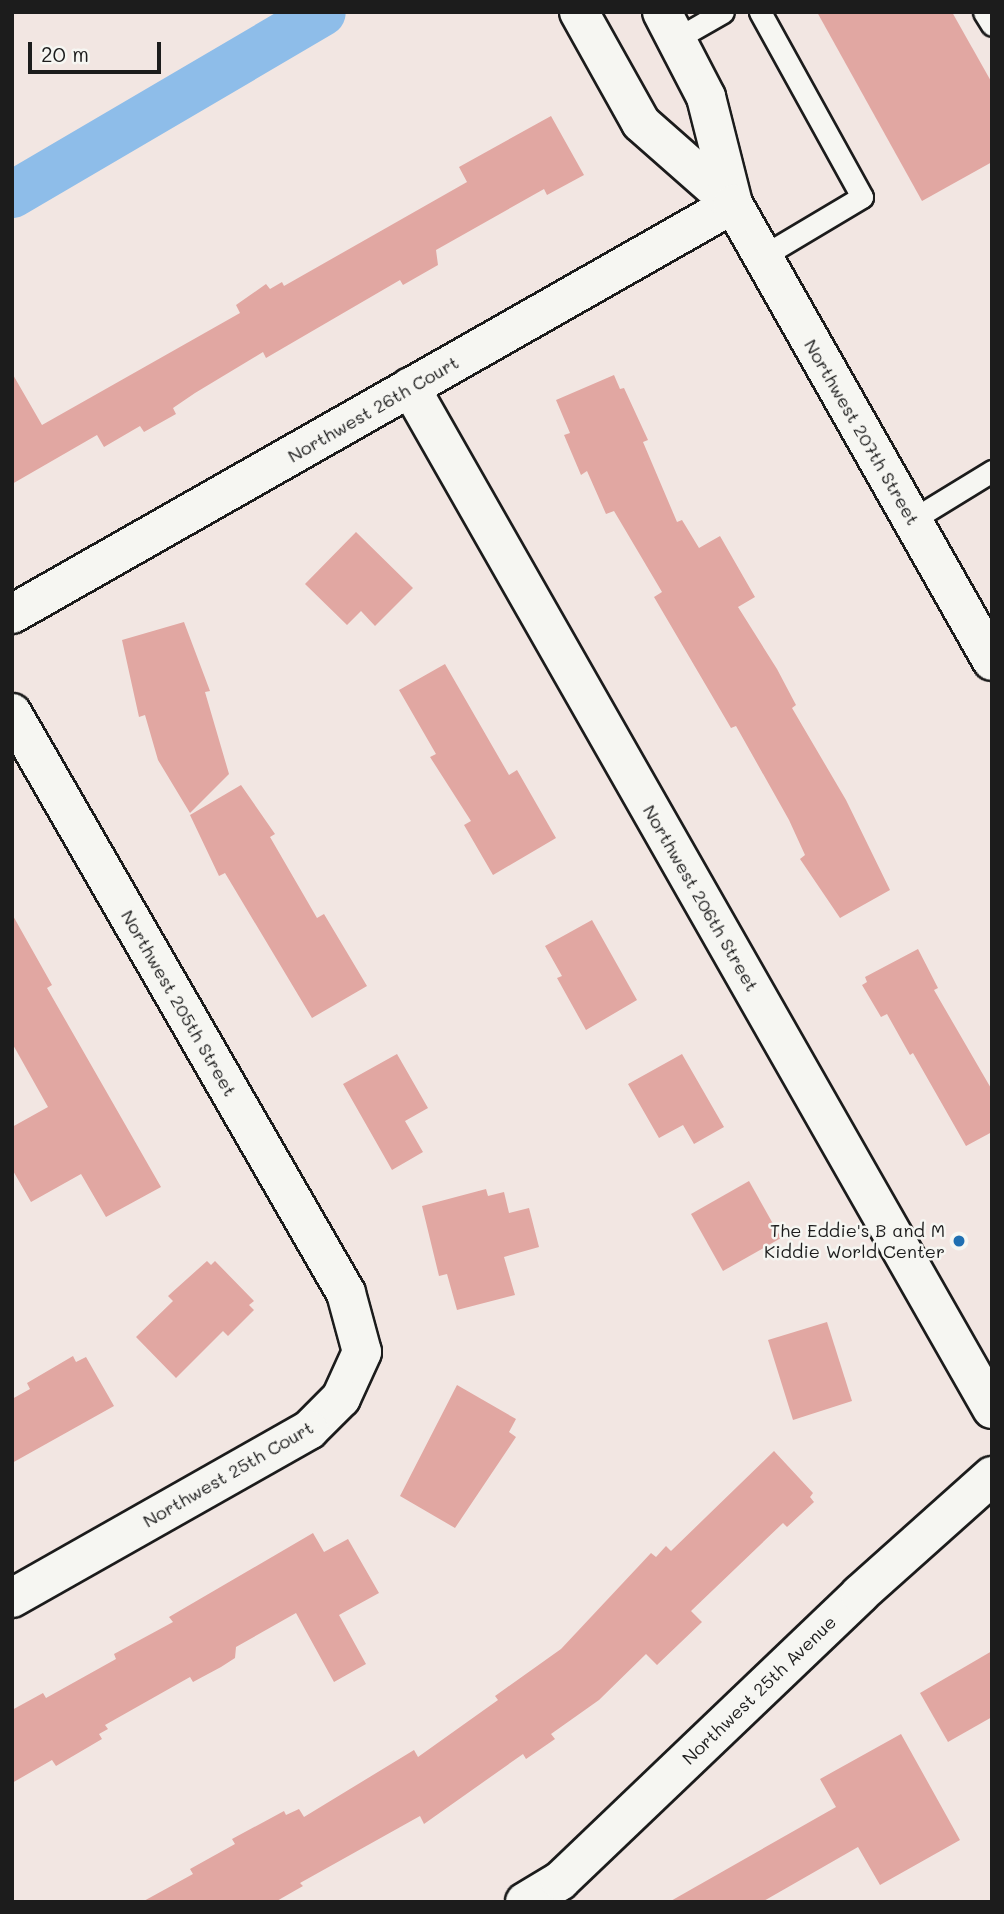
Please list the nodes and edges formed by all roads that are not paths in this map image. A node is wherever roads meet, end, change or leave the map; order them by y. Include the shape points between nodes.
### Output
1 (579, 12) edge
2 (723, 12) edge
3 (760, 12) edge
4 (984, 12) edge
5 (992, 25) edge
6 (668, 26) edge
7 (733, 204) junction
8 (763, 256) junction
9 (410, 387) junction
10 (992, 471) edge
11 (912, 520) junction
12 (12, 614) edge
13 (992, 660) edge
14 (12, 713) edge
15 (346, 1293) joint
16 (992, 1409) edge
17 (992, 1476) edge
18 (12, 1598) edge
19 (525, 1902) edge

1 - 7 street, Northwest 207th Street via 641,123
2 - 6 lane
3 - 8 lane via 862,197
4 - 5 lane
6 - 7 street, Northwest 207th Street via 706,97
7 - 8 street, Northwest 207th Street
7 - 9 street, Northwest 26th Court
8 - 11 street, Northwest 207th Street
9 - 12 street, Northwest 26th Court
9 - 16 street, Northwest 206th Street
10 - 11 lane
11 - 13 street, Northwest 207th Street
14 - 15 street, Northwest 205th Street
15 - 18 street, Northwest 25th Court via 362,1352 341,1398 309,1430
17 - 19 street, Northwest 25th Avenue via 860,1594 560,1881

